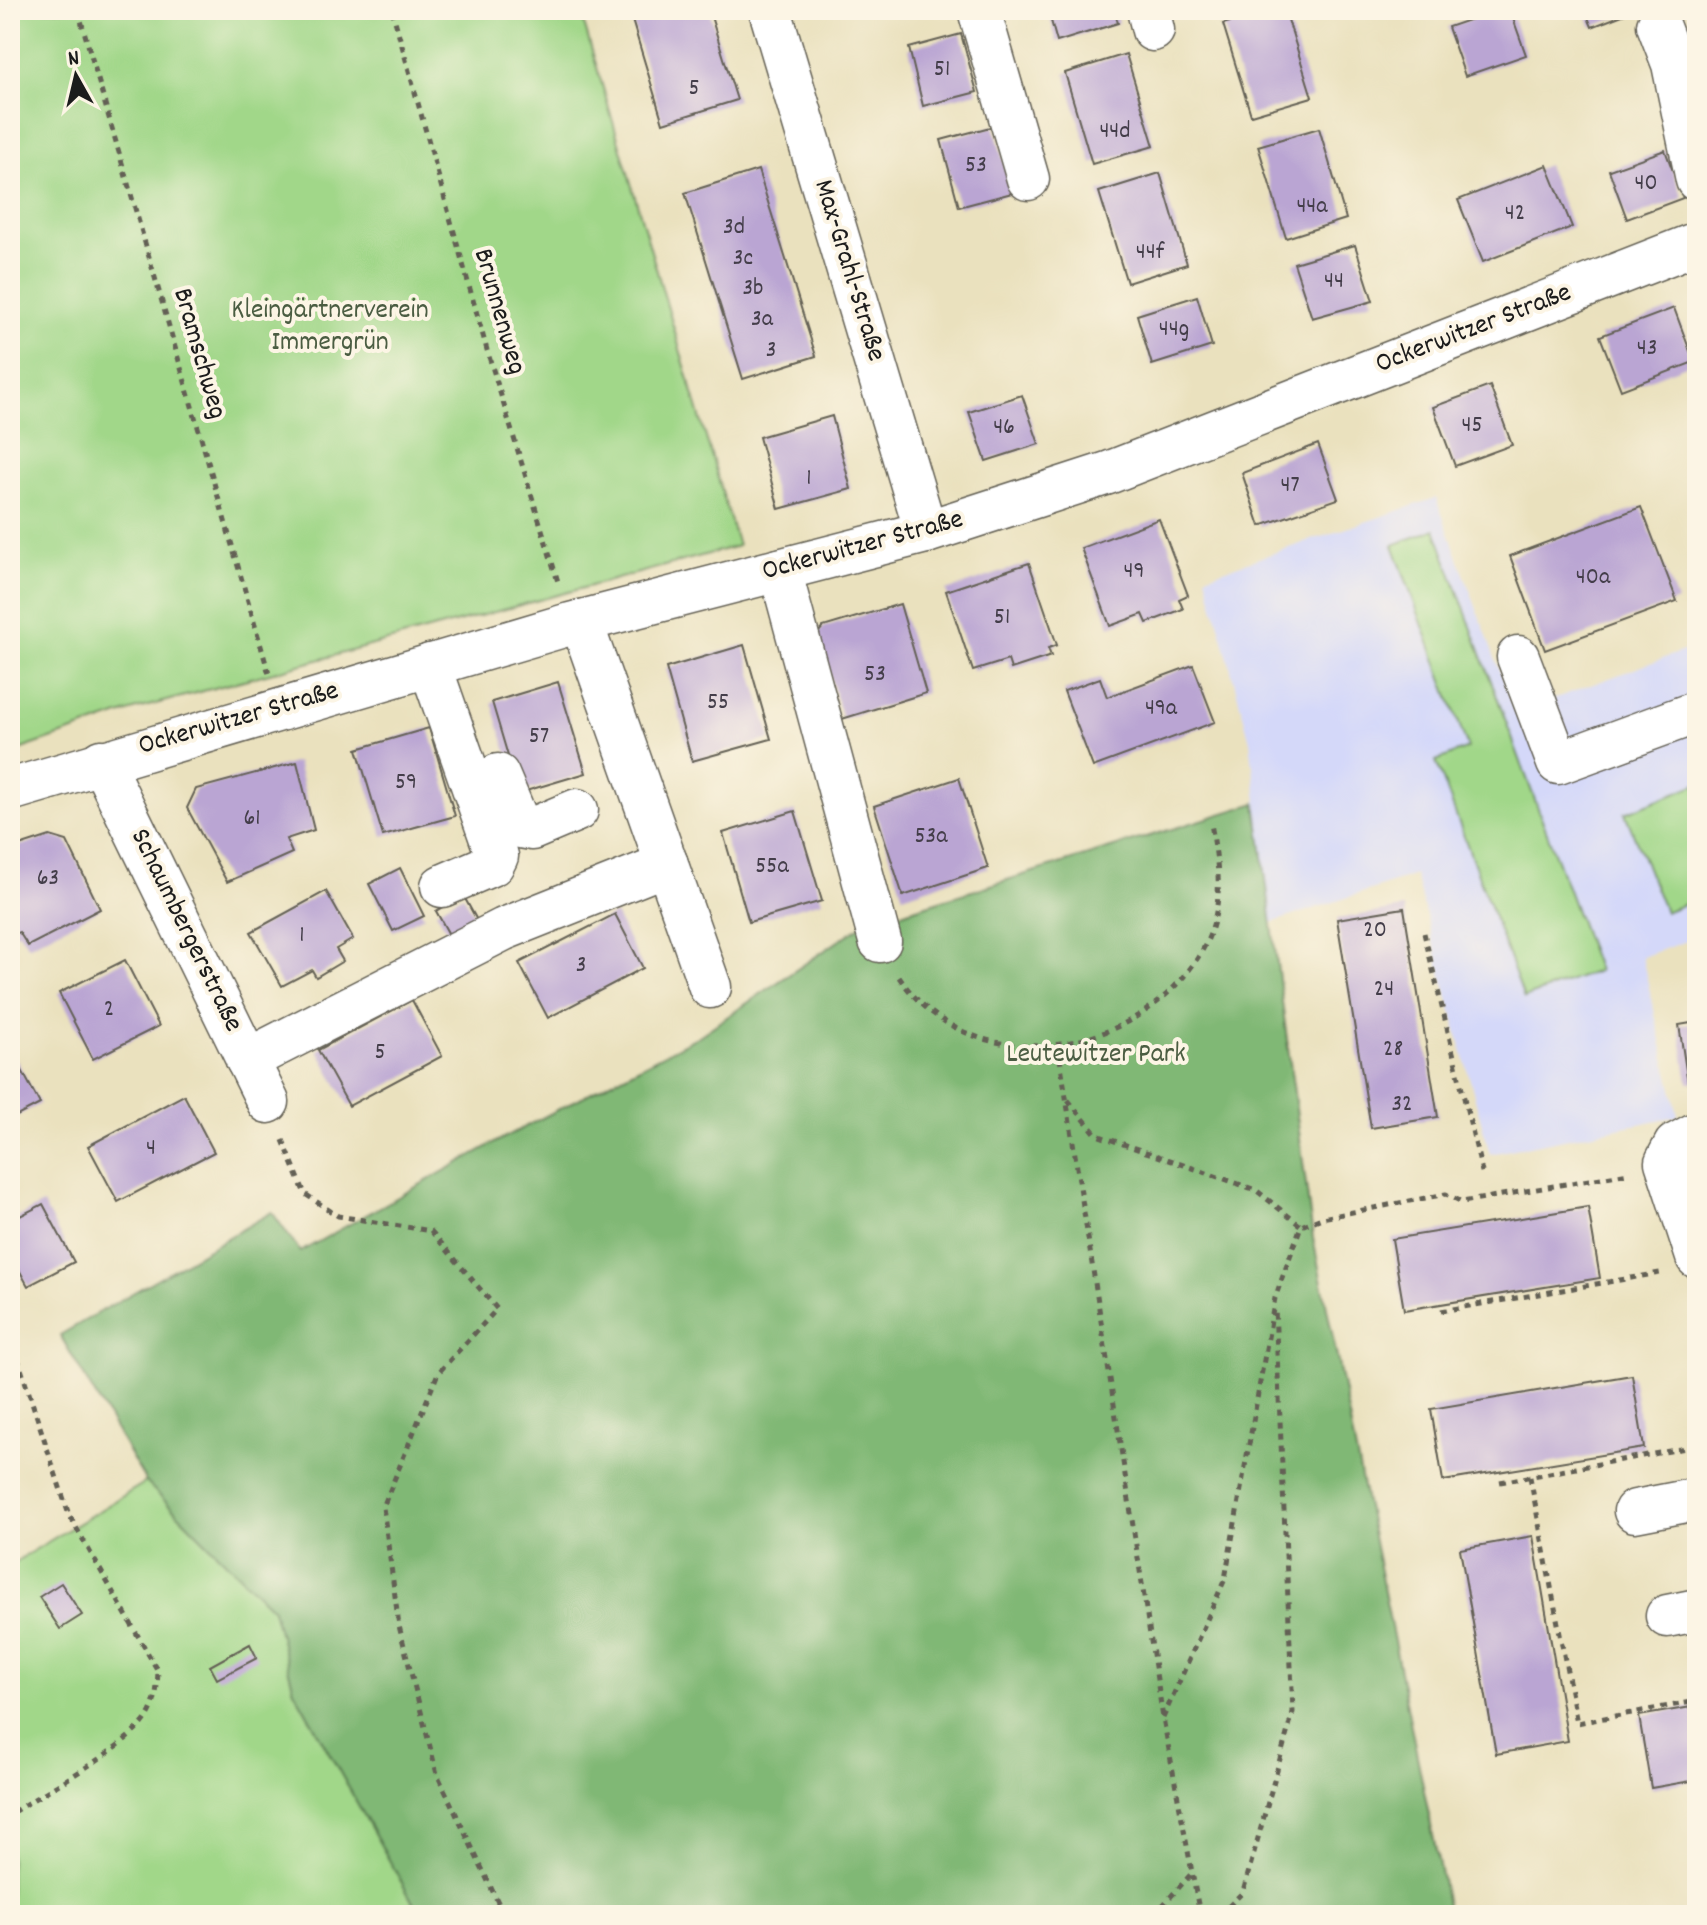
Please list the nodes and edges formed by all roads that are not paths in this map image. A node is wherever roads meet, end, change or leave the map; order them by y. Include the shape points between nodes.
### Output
1 (770, 10) edge
2 (979, 10) edge
3 (1658, 25) dead end
4 (1028, 179) dead end
5 (1697, 180) edge
6 (1697, 243) edge
7 (926, 532) junction
8 (780, 570) junction
9 (575, 623) junction
10 (1518, 657) dead end
11 (442, 661) junction
12 (1697, 712) edge
13 (101, 761) junction
14 (10, 790) edge
15 (577, 810) dead end
16 (667, 864) junction
17 (442, 886) dead end
18 (880, 941) road end
19 (710, 987) dead end
20 (247, 1060) junction
21 (268, 1102) road end
22 (1686, 1139) edge
23 (1682, 1264) edge
24 (1697, 1499) edge
25 (1635, 1511) dead end

1 - 7 street, Max-Grahl-Straße
2 - 4 street
3 - 5 street via 1673,64
6 - 7 street, Ockerwitzer Straße via 1108,473
7 - 8 street, Ockerwitzer Straße
8 - 9 street, Ockerwitzer Straße
8 - 18 street
9 - 11 street, Ockerwitzer Straße
9 - 16 street
10 - 12 street via 1558,763
11 - 13 street, Ockerwitzer Straße
11 - 15 street via 520,827 532,829
11 - 17 street via 497,856 493,864
13 - 14 street, Ockerwitzer Straße
13 - 20 street, Schaumbergerstraße
16 - 19 street
16 - 20 street via 504,929
20 - 21 street, Schaumbergerstraße
22 - 23 street via 1666,1162
24 - 25 street

